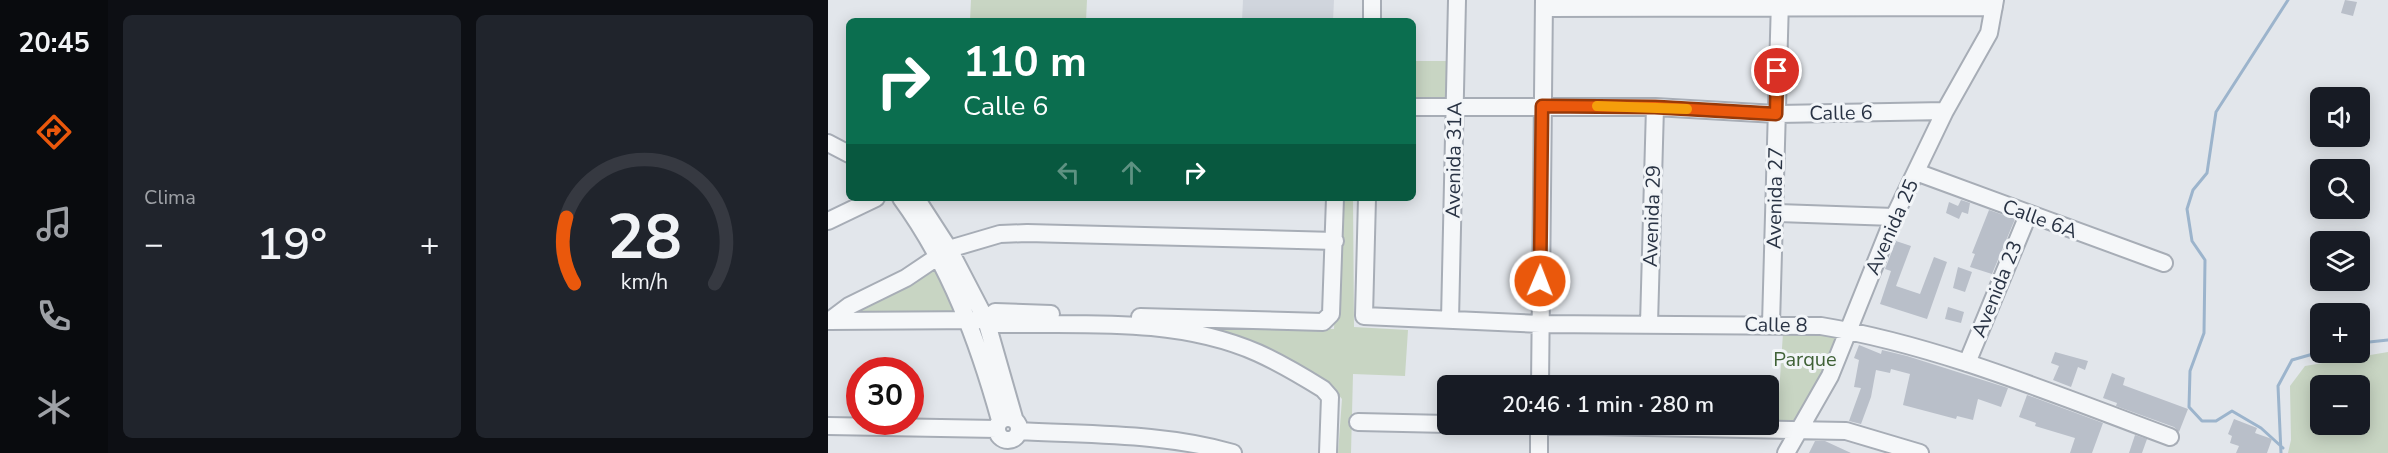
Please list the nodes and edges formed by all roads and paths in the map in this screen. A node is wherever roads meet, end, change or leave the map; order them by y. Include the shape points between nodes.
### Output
1 (1372, 0) edge
2 (1457, 0) edge
3 (1995, 3) edge
4 (1544, 4) edge
5 (1780, 4) edge
6 (1885, 4) edge
7 (1372, 18) edge
8 (1455, 106) junction
9 (1542, 106) junction
10 (1416, 107) edge
11 (1655, 107) junction
12 (1945, 111) junction
13 (1776, 114) junction
14 (828, 143) edge
15 (846, 152) edge
16 (1916, 172) junction
17 (870, 201) edge
18 (903, 201) edge
19 (918, 201) edge
20 (1335, 201) edge
21 (1367, 201) edge
22 (1775, 213) junction
23 (2028, 215) junction
24 (1894, 217) junction
25 (828, 221) edge
26 (1335, 241) junction
27 (944, 253) junction
28 (2164, 263) dead end
29 (969, 320) junction
30 (986, 320) junction
31 (1450, 320) junction
32 (829, 321) edge
33 (1143, 321) junction
34 (1540, 324) junction
35 (1649, 324) junction
36 (1772, 324) junction
37 (1847, 330) junction
38 (1967, 363) junction
39 (1539, 375) edge
40 (1358, 422) dead end
41 (1437, 424) edge
42 (828, 426) edge
43 (1779, 429) edge
44 (1799, 429) junction
45 (1008, 432) edge
46 (1539, 435) edge
47 (2170, 437) dead end
48 (1019, 453) edge
49 (1233, 453) edge
50 (1328, 453) edge
51 (1539, 453) edge
52 (1786, 453) edge
53 (1920, 453) edge

1 - 7 street
2 - 8 street, Avenida 31A
3 - 6 street
3 - 12 street, Avenida 25 via 1989,33
4 - 5 street
4 - 9 street
5 - 6 street
5 - 13 street, Avenida 27
8 - 9 street, Calle 6
8 - 10 street, Calle 6
8 - 31 street, Avenida 31A
9 - 11 street, Calle 6
9 - 34 street
11 - 13 street, Calle 6
11 - 35 street, Avenida 29
12 - 13 street, Calle 6
12 - 16 street, Avenida 25
13 - 22 street, Avenida 27
14 - 15 street
16 - 23 street, Calle 6A
16 - 24 street, Avenida 25
17 - 25 street
18 - 27 street
19 - 27 street
20 - 26 street
21 - 31 street, Calle 8 via 1364,316
22 - 24 street
22 - 36 street, Avenida 27
23 - 28 street, Calle 6A
23 - 38 street, Avenida 23
24 - 37 street, Avenida 25
26 - 27 street via 1026,232 1000,234
26 - 33 street via 1331,314 1323,322
27 - 29 street
27 - 30 street
27 - 32 street
29 - 30 street
29 - 32 street
29 - 45 street
30 - 33 street via 995,312
30 - 45 street
31 - 34 street, Calle 8
33 - 50 street via 1257,353 1323,389 1330,397
34 - 35 street, Calle 8
34 - 39 street
35 - 36 street, Calle 8
36 - 37 street, Calle 8
37 - 38 street, Calle 8
37 - 44 street, Avenida 25 via 1830,376
38 - 47 street, Calle 8
40 - 41 street
42 - 45 street
43 - 44 street
44 - 52 street, Avenida 25
44 - 53 street via 1846,431
45 - 48 street
45 - 49 street via 1143,438 1205,445
46 - 51 street

